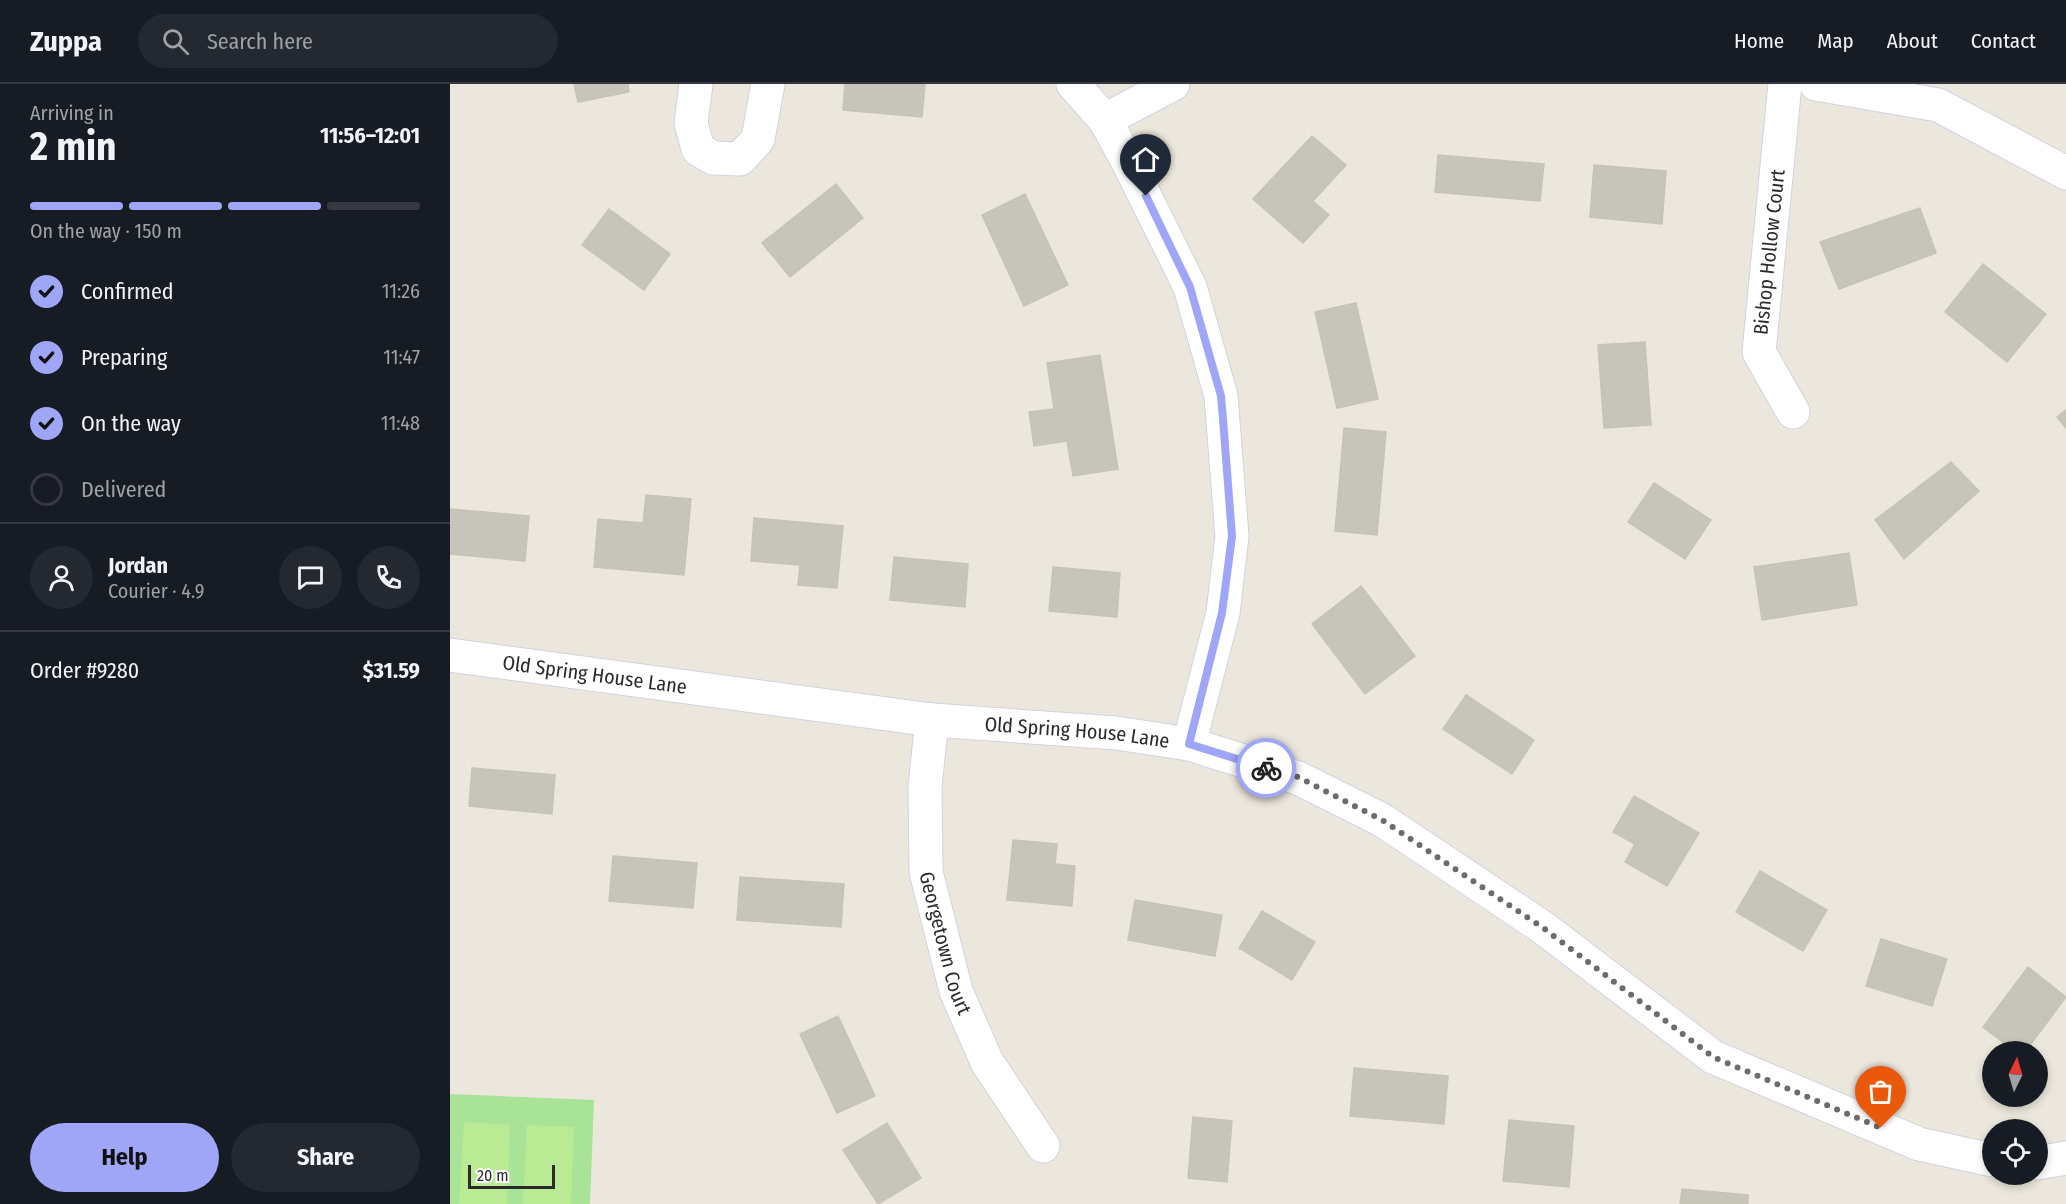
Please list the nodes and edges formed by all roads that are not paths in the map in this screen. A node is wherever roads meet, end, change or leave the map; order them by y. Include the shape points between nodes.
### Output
1 (696, 84) edge
2 (768, 84) edge
3 (1073, 84) edge
4 (1173, 84) edge
5 (1785, 84) edge
6 (1816, 84) edge
7 (1105, 120) junction
8 (2066, 173) edge
9 (1793, 412) dead end
10 (450, 655) edge
11 (932, 720) junction
12 (1189, 744) junction
13 (1043, 1146) dead end
14 (1982, 1158) edge
15 (2066, 1158) edge
16 (2048, 1161) edge

1 - 2 street via 691,123 698,149 713,158 740,159 758,139
3 - 7 street
4 - 7 street
5 - 9 street, Bishop Hollow Court via 1760,352
6 - 8 street via 1938,105
7 - 12 street via 1190,287 1221,396 1232,536 1222,613
10 - 11 street, Old Spring House Lane
11 - 12 street, Old Spring House Lane via 1116,734
11 - 13 street, Georgetown Court via 925,786 926,872 931,894 957,991 987,1062
12 - 14 street, Old Spring House Lane via 1298,777 1382,820 1542,927 1713,1057 1919,1144
15 - 16 street

